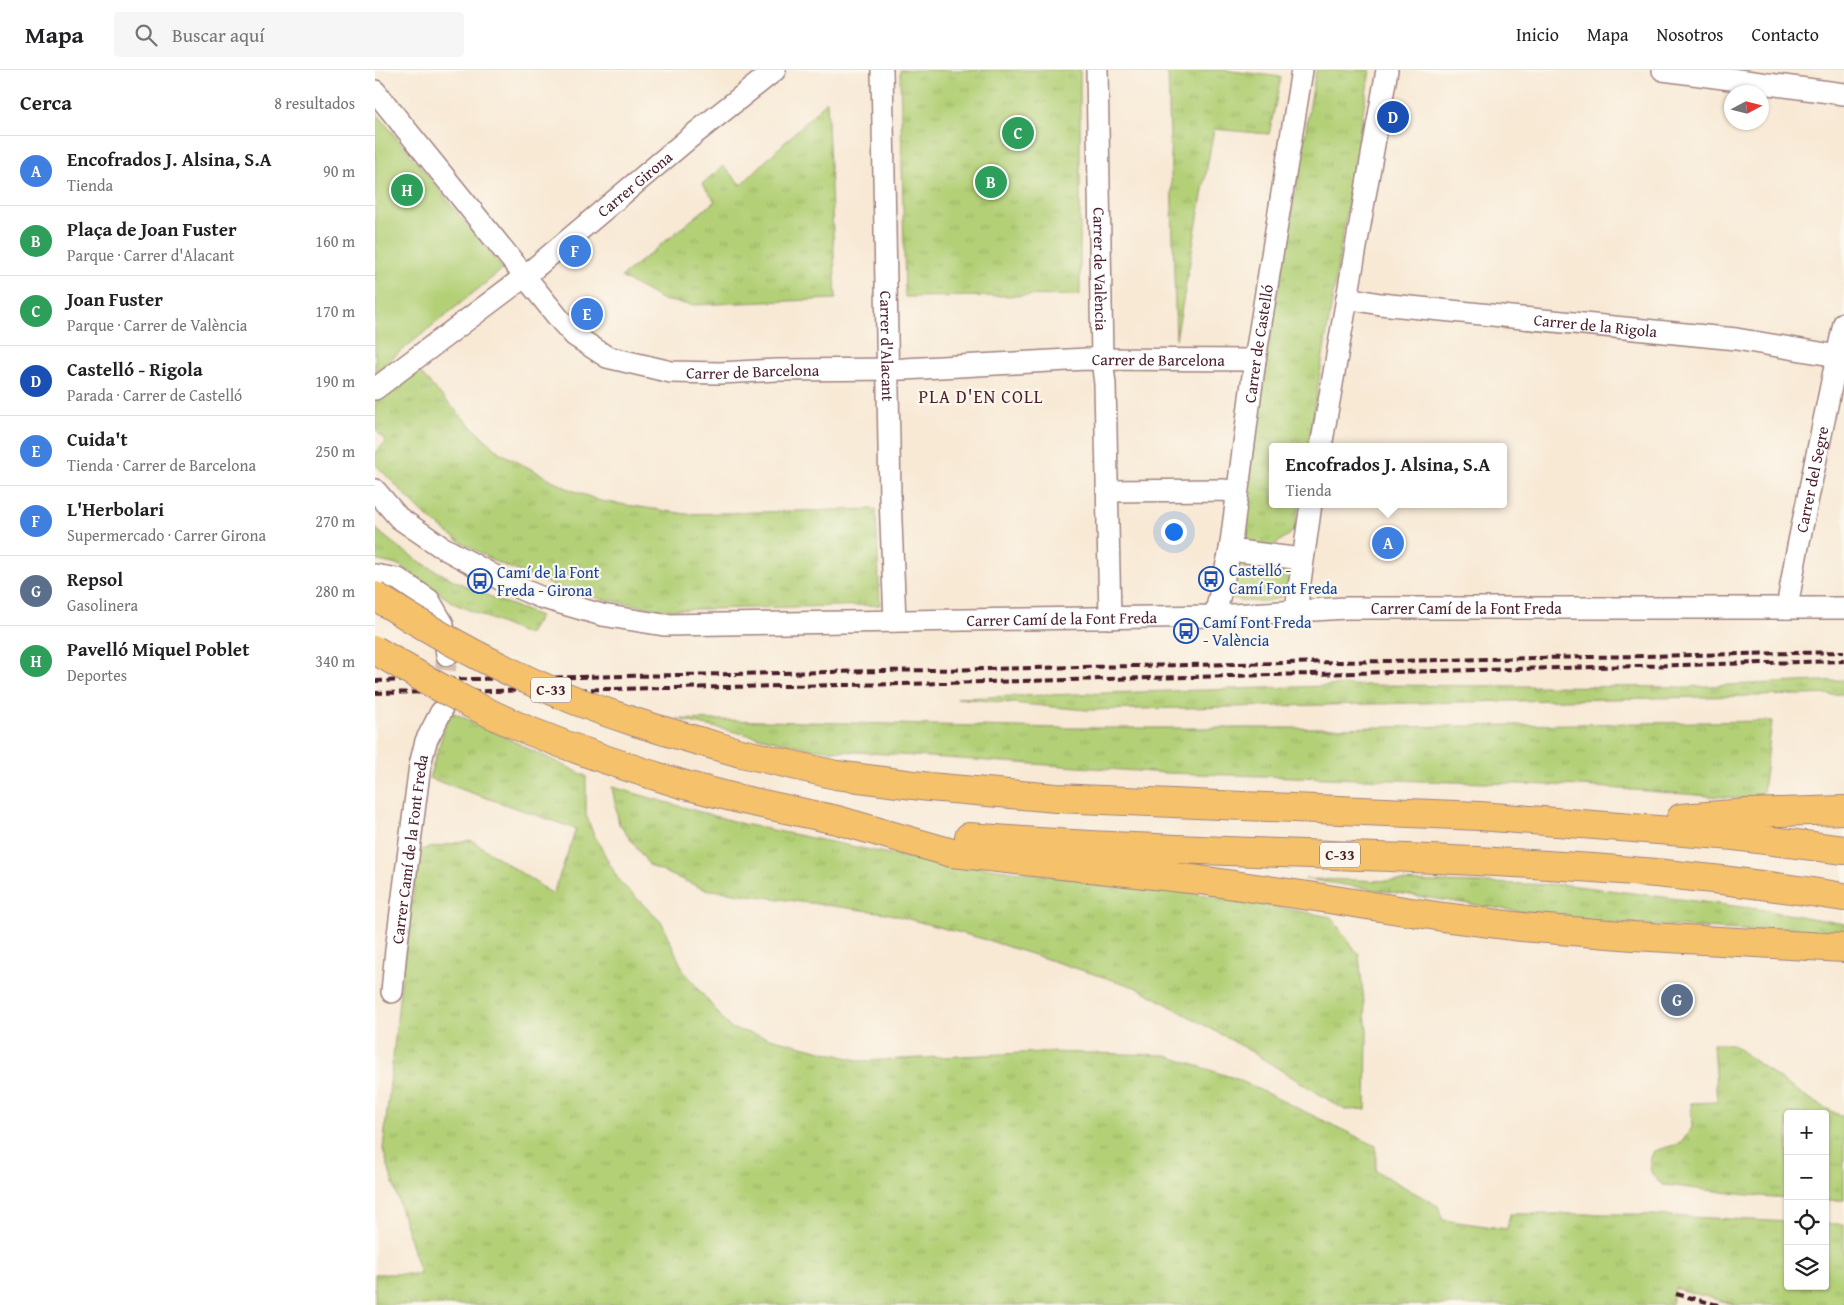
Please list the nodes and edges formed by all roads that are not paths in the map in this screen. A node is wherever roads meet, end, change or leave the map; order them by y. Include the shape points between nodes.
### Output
1 (775, 70) edge
2 (882, 70) edge
3 (1097, 70) edge
4 (1302, 70) edge
5 (1387, 70) edge
6 (1663, 70) edge
7 (375, 91) edge
8 (1844, 94) edge
9 (524, 277) junction
10 (1347, 298) junction
11 (1844, 323) edge
12 (1841, 356) edge
13 (1102, 359) junction
14 (1255, 360) junction
15 (889, 370) junction
16 (375, 389) edge
17 (1322, 443) edge
18 (375, 490) edge
19 (1107, 491) junction
20 (1237, 492) junction
21 (1310, 508) edge
22 (1230, 550) junction
23 (1302, 559) junction
24 (375, 575) edge
25 (375, 596) edge
26 (1787, 608) junction
27 (1844, 608) edge
28 (1296, 610) junction
29 (1215, 616) junction
30 (1110, 618) junction
31 (895, 621) junction
32 (375, 650) edge
33 (447, 654) tunnel mouth
34 (441, 712) tunnel mouth
35 (1844, 810) edge
36 (837, 820) junction
37 (1593, 824) junction
38 (1844, 850) edge
39 (1844, 897) edge
40 (1844, 948) edge
41 (392, 992) dead end

1 - 9 street, Carrer Girona
2 - 15 street, Carrer d'Alacant
3 - 13 street, Carrer de València
4 - 14 street, Carrer de Castelló
5 - 10 street
6 - 8 street
7 - 9 street, Carrer de Barcelona
9 - 15 street, Carrer de Barcelona via 575,336 607,356 648,367 671,372 720,373
9 - 16 street, Carrer Girona
10 - 12 street, Carrer de la Rigola via 1380,304 1736,339
10 - 17 street
11 - 12 street, Carrer del Segre
12 - 26 street, Carrer del Segre via 1801,528
13 - 14 street, Carrer de Barcelona
13 - 15 street, Carrer de Barcelona
13 - 19 street, Carrer de València
14 - 20 street, Carrer de Castelló
15 - 31 street, Carrer d'Alacant
18 - 31 street, Carrer Camí de la Font Freda via 399,518 481,569 540,597 602,615 664,625
19 - 20 street
19 - 30 street, Carrer de València
20 - 22 street, Carrer de Castelló
21 - 23 street
22 - 23 street
22 - 29 street, Carrer de Castelló
23 - 28 street
24 - 33 street via 397,579 429,600 443,624
25 - 37 highway, C-33, bridge via 540,686 633,722 741,753 836,775 929,788 1046,797 1470,815
26 - 27 street, Carrer Camí de la Font Freda
26 - 28 street, Carrer Camí de la Font Freda
28 - 29 street, Carrer Camí de la Font Freda
29 - 30 street, Carrer Camí de la Font Freda
30 - 31 street, Carrer Camí de la Font Freda
32 - 36 highway, C-33, bridge via 460,698 525,729 615,764 739,799
34 - 41 street, Carrer Camí de la Font Freda via 426,741 420,765
35 - 37 highway via 1755,812
36 - 39 highway, C-33 via 938,834 1065,844 1489,862 1656,873
36 - 40 highway via 952,853 1216,882 1443,917 1633,936
37 - 38 highway, C-33 via 1734,836

